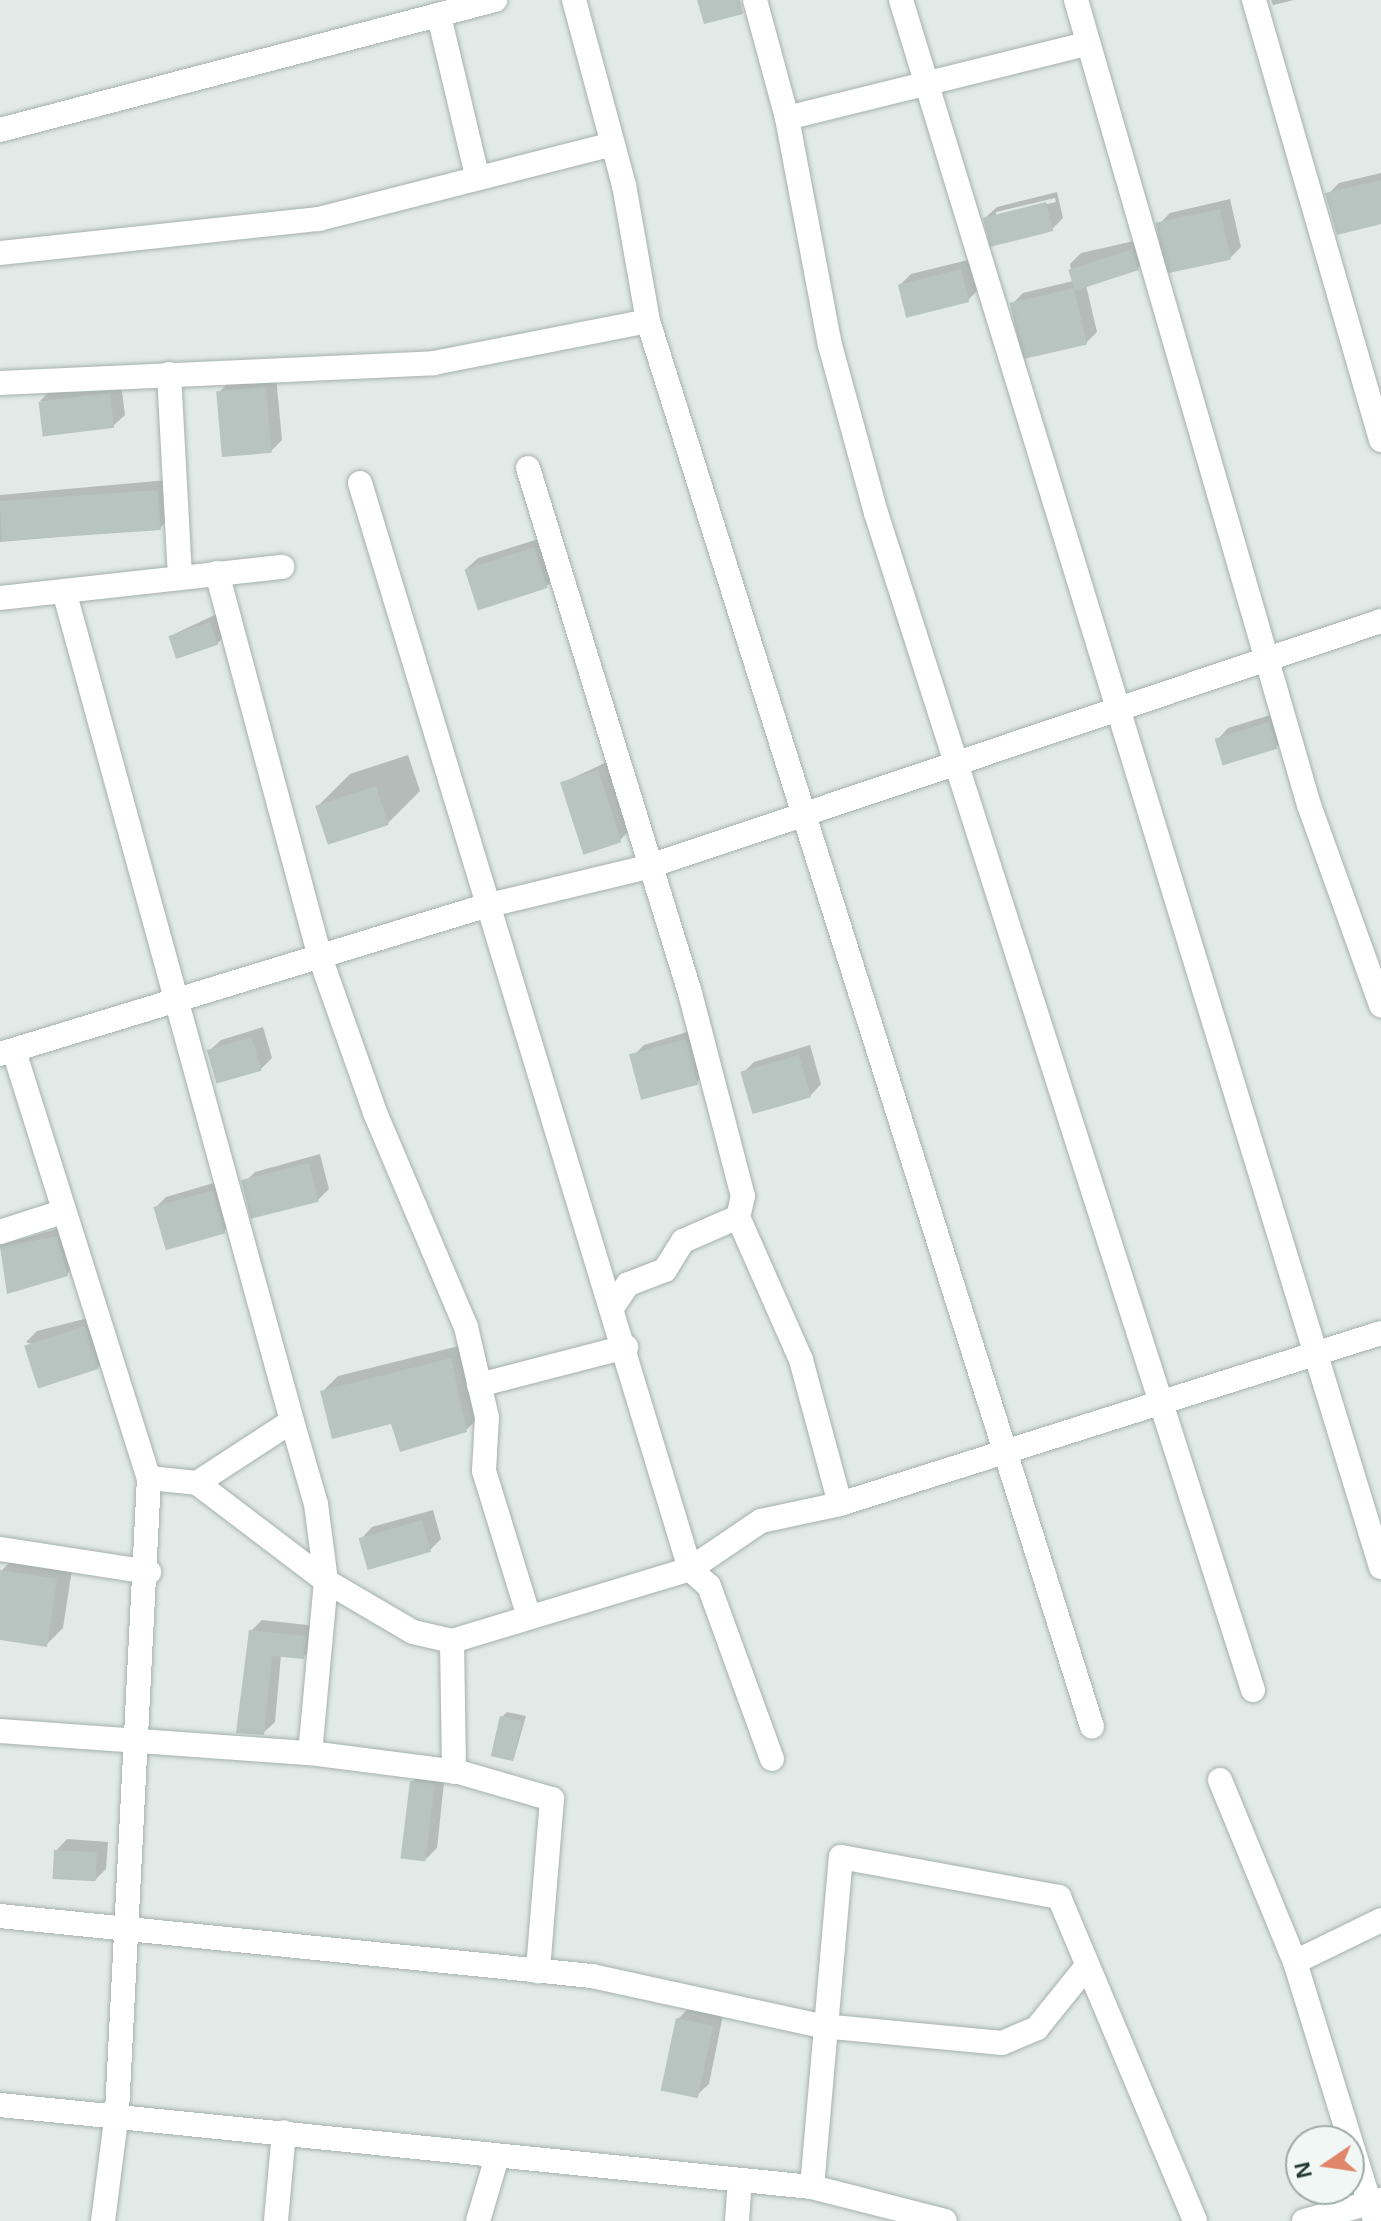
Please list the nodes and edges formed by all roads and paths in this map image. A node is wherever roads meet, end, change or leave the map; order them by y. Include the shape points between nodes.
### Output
1 (495, 0) edge
2 (574, 0) edge
3 (755, 0) edge
4 (901, 0) edge
5 (1076, 0) edge
6 (1254, 0) edge
7 (439, 16) junction
8 (1087, 44) junction
9 (928, 87) junction
10 (787, 118) junction
11 (0, 130) edge
12 (613, 144) junction
13 (477, 176) junction
14 (0, 253) edge
15 (648, 321) junction
16 (169, 374) junction
17 (0, 383) edge
18 (1381, 440) edge
19 (528, 468) dead end
20 (360, 483) dead end
21 (282, 567) dead end
22 (217, 573) junction
23 (180, 575) junction
24 (64, 591) junction
25 (0, 598) edge
26 (1381, 621) edge
27 (1267, 660) junction
28 (1120, 705) junction
29 (961, 764) junction
30 (804, 817) junction
31 (647, 867) junction
32 (485, 906) junction
33 (320, 957) junction
34 (178, 1002) junction
35 (1381, 1005) edge
36 (7, 1052) edge
37 (62, 1212) junction
38 (738, 1217) junction
39 (0, 1232) edge
40 (614, 1305) junction
41 (1381, 1333) edge
42 (626, 1347) junction
43 (1313, 1353) junction
44 (479, 1385) junction
45 (1158, 1400) junction
46 (292, 1421) junction
47 (1002, 1450) junction
48 (149, 1478) junction
49 (197, 1483) junction
50 (840, 1504) junction
51 (0, 1549) edge
52 (1381, 1567) edge
53 (690, 1569) junction
54 (149, 1572) junction
55 (326, 1581) junction
56 (529, 1617) junction
57 (452, 1641) junction
58 (1253, 1690) dead end
59 (1092, 1727) dead end
60 (0, 1731) edge
61 (133, 1744) junction
62 (310, 1753) junction
63 (772, 1759) dead end
64 (454, 1772) junction
65 (1220, 1780) dead end
66 (0, 1916) edge
67 (1381, 1920) edge
68 (125, 1931) junction
69 (1295, 1962) junction
70 (1087, 1966) junction
71 (538, 1971) junction
72 (822, 2026) junction
73 (0, 2105) edge
74 (117, 2112) junction
75 (284, 2132) junction
76 (497, 2157) junction
77 (740, 2182) junction
78 (812, 2187) junction
79 (1377, 2208) edge
80 (103, 2221) edge
81 (276, 2221) edge
82 (478, 2221) edge
83 (737, 2221) edge
84 (945, 2221) edge
85 (1195, 2221) edge
86 (1304, 2221) edge

1 - 7 street
2 - 12 street
3 - 10 street
4 - 9 street
5 - 8 street
6 - 18 street
7 - 11 street
7 - 13 street
8 - 9 street
8 - 27 street
9 - 10 street
9 - 28 street
10 - 29 street via 830,345 876,513
12 - 13 street
12 - 15 street
13 - 14 street via 319,219
15 - 16 street via 434,363
15 - 30 street
16 - 17 street
16 - 23 street
19 - 31 street
20 - 32 street
21 - 22 street
22 - 23 street
22 - 33 street
23 - 24 street
24 - 25 street
24 - 34 street
26 - 27 street
27 - 28 street
27 - 35 street via 1309,805
28 - 29 street
28 - 43 street
29 - 30 street
29 - 45 street
30 - 31 street
30 - 47 street
31 - 32 street
31 - 38 street via 717,1089 743,1196
32 - 33 street
32 - 40 street
33 - 34 street
33 - 44 street via 376,1115 466,1327
34 - 36 street
34 - 46 street
36 - 37 street
37 - 39 street
37 - 48 street
38 - 40 street via 683,1241 665,1270 628,1284
38 - 50 street via 801,1360
40 - 42 street
41 - 43 street
42 - 44 street
42 - 53 street
43 - 45 street
43 - 52 street
44 - 56 street via 487,1417 484,1471
45 - 47 street
45 - 58 street
46 - 49 street
46 - 55 street via 316,1504
47 - 50 street
47 - 59 street
48 - 49 street
48 - 54 street
49 - 55 street
50 - 53 street via 761,1521
51 - 54 street
53 - 56 street
53 - 63 street via 709,1586
54 - 61 street
55 - 57 street via 413,1632
55 - 62 street via 327,1632
56 - 57 street
57 - 64 street
60 - 61 street
61 - 62 street
61 - 68 street
62 - 64 street
64 - 71 street via 552,1799
65 - 69 street
66 - 68 street
67 - 69 street
68 - 71 street
68 - 74 street
69 - 79 street
70 - 72 street via 1023,2039
70 - 72 street via 1059,1897 841,1857
70 - 85 street
71 - 72 street via 734,2001
72 - 78 street
73 - 74 street
74 - 75 street
74 - 80 street
75 - 76 street
75 - 81 street
76 - 77 street
76 - 82 street
77 - 78 street
77 - 83 street
78 - 84 street
79 - 86 street

